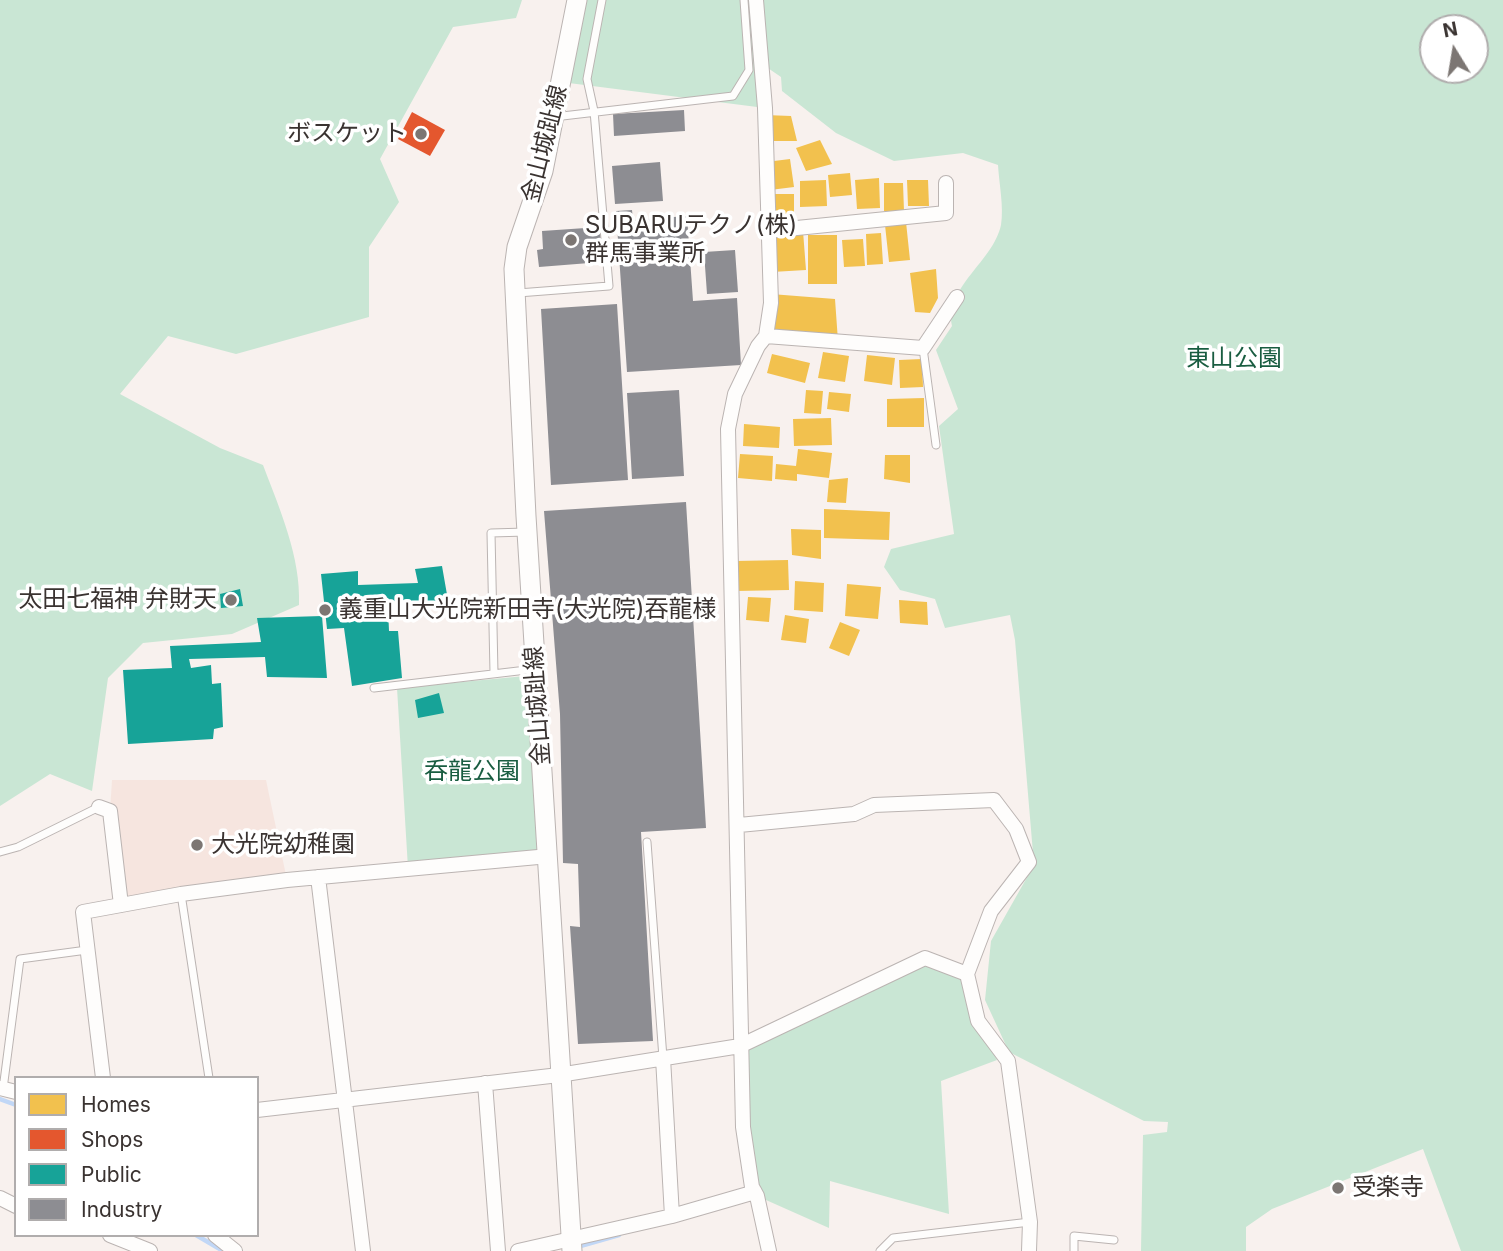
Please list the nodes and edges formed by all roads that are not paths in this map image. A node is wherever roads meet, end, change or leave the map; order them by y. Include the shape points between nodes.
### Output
1 (577, 0) edge
2 (602, 0) edge
3 (744, 0) edge
4 (757, 0) edge
5 (594, 111) junction
6 (554, 117) junction
7 (946, 183) dead end
8 (767, 231) junction
9 (514, 293) junction
10 (957, 297) dead end
11 (766, 336) junction
12 (923, 348) junction
13 (936, 445) dead end
14 (527, 532) junction
15 (536, 668) junction
16 (494, 673) junction
17 (374, 688) dead end
18 (99, 807) joint
19 (739, 825) junction
20 (647, 842) dead end
21 (0, 852) edge
22 (549, 856) junction
23 (318, 877) junction
24 (181, 894) junction
25 (121, 905) junction
26 (87, 950) junction
27 (967, 974) junction
28 (740, 1046) junction
29 (663, 1058) junction
30 (561, 1074) junction
31 (103, 1076) edge
32 (209, 1076) edge
33 (485, 1083) junction
34 (6, 1090) edge
35 (343, 1100) junction
36 (259, 1110) edge
37 (755, 1192) junction
38 (672, 1216) junction
39 (1030, 1222) junction
40 (115, 1237) edge
41 (1114, 1240) dead end
42 (571, 1244) edge
43 (150, 1251) edge
44 (363, 1251) edge
45 (498, 1251) edge
46 (518, 1251) edge
47 (769, 1251) edge
48 (880, 1251) edge
49 (1029, 1251) edge
50 (1073, 1251) edge

1 - 6 main road, 金山城趾線
2 - 5 lane via 587,79
3 - 5 lane via 749,70 733,96
4 - 8 street
5 - 6 lane
5 - 9 lane via 609,286
6 - 9 main road, 金山城趾線 via 543,171 517,247
7 - 8 street via 946,213
8 - 11 street via 771,294
9 - 14 main road, 金山城趾線
10 - 12 street
11 - 12 street
11 - 19 street via 734,394 728,429
12 - 13 lane
14 - 15 main road, 金山城趾線
14 - 16 lane via 491,533
15 - 16 lane
15 - 22 main road, 金山城趾線
16 - 17 lane
18 - 21 lane
18 - 25 street via 110,811
19 - 27 street via 854,814 873,805 994,800 1016,829 1029,862 991,912
19 - 28 street
20 - 29 lane
22 - 23 street
22 - 30 main road, 金山城趾線
23 - 24 street
23 - 35 street
24 - 25 street
24 - 32 lane
25 - 26 street via 83,912
26 - 31 street
26 - 34 lane via 20,959
27 - 28 street via 925,958
27 - 39 street via 978,1021 1009,1061
28 - 29 street
28 - 37 street via 743,1127
29 - 30 street
29 - 38 street
30 - 33 street
30 - 42 main road, 金山城趾線
33 - 35 street
33 - 45 street
35 - 36 street
35 - 44 street
37 - 38 street
37 - 47 street
38 - 42 street
39 - 48 lane via 893,1238
39 - 49 street
40 - 43 street
41 - 50 lane via 1074,1236
42 - 46 street

